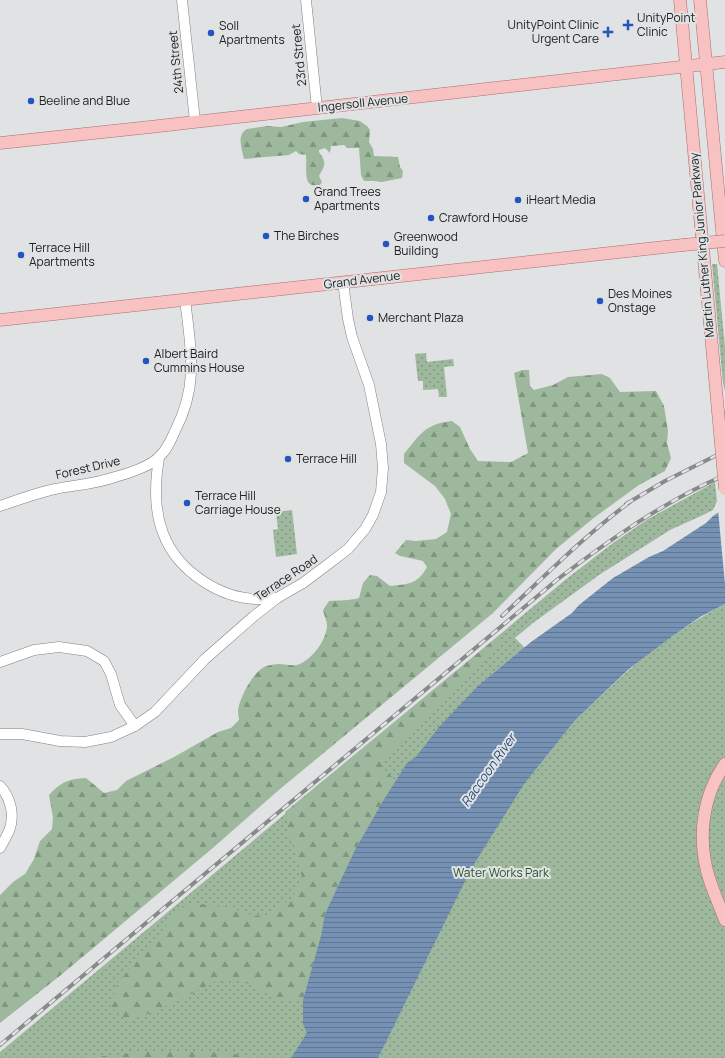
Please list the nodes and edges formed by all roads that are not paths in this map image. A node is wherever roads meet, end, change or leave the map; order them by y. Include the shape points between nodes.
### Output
1 (182, 0) edge
2 (306, 0) edge
3 (680, 0) edge
4 (700, 0) edge
5 (725, 62) edge
6 (706, 64) junction
7 (686, 67) junction
8 (317, 108) junction
9 (195, 121) junction
10 (0, 142) edge
11 (725, 241) edge
12 (725, 261) edge
13 (343, 282) junction
14 (185, 300) junction
15 (0, 320) edge
16 (159, 458) junction
17 (725, 489) edge
18 (0, 506) edge
19 (276, 598) junction
20 (0, 662) edge
21 (135, 726) junction
22 (0, 734) edge
23 (725, 764) edge
24 (0, 786) edge
25 (0, 848) edge
26 (725, 920) edge

1 - 9 street, 24th Street
2 - 8 street, 23rd Street
3 - 7 main road, Martin Luther King Junior Parkway
4 - 6 main road, Martin Luther King Junior Parkway
5 - 6 main road, Ingersoll Avenue
6 - 7 main road, Ingersoll Avenue
6 - 12 main road, Martin Luther King Junior Parkway
7 - 8 main road, Ingersoll Avenue
7 - 17 main road, Martin Luther King Junior Parkway, bridge
8 - 9 main road, Ingersoll Avenue
9 - 10 main road, Ingersoll Avenue
11 - 13 main road, Grand Avenue, bridge
13 - 14 main road, Grand Avenue
13 - 19 street, Terrace Road via 349,325 369,385 378,424 383,468 381,492 369,522 348,549 316,574
14 - 15 main road, Grand Avenue
14 - 16 street, Forest Drive via 192,364 189,396 183,417
16 - 18 street, Forest Drive via 115,478 55,489
16 - 19 street via 157,490 160,522 166,542 178,560 198,578 231,594 261,599
19 - 21 street, Terrace Road via 205,659 155,712
20 - 21 street via 34,650 59,647 88,651 104,661 111,674 120,705
21 - 22 street, Terrace Road via 110,737 86,742 60,742 22,734
23 - 26 main road via 709,796 702,832 707,872
24 - 25 street via 7,796 12,817

